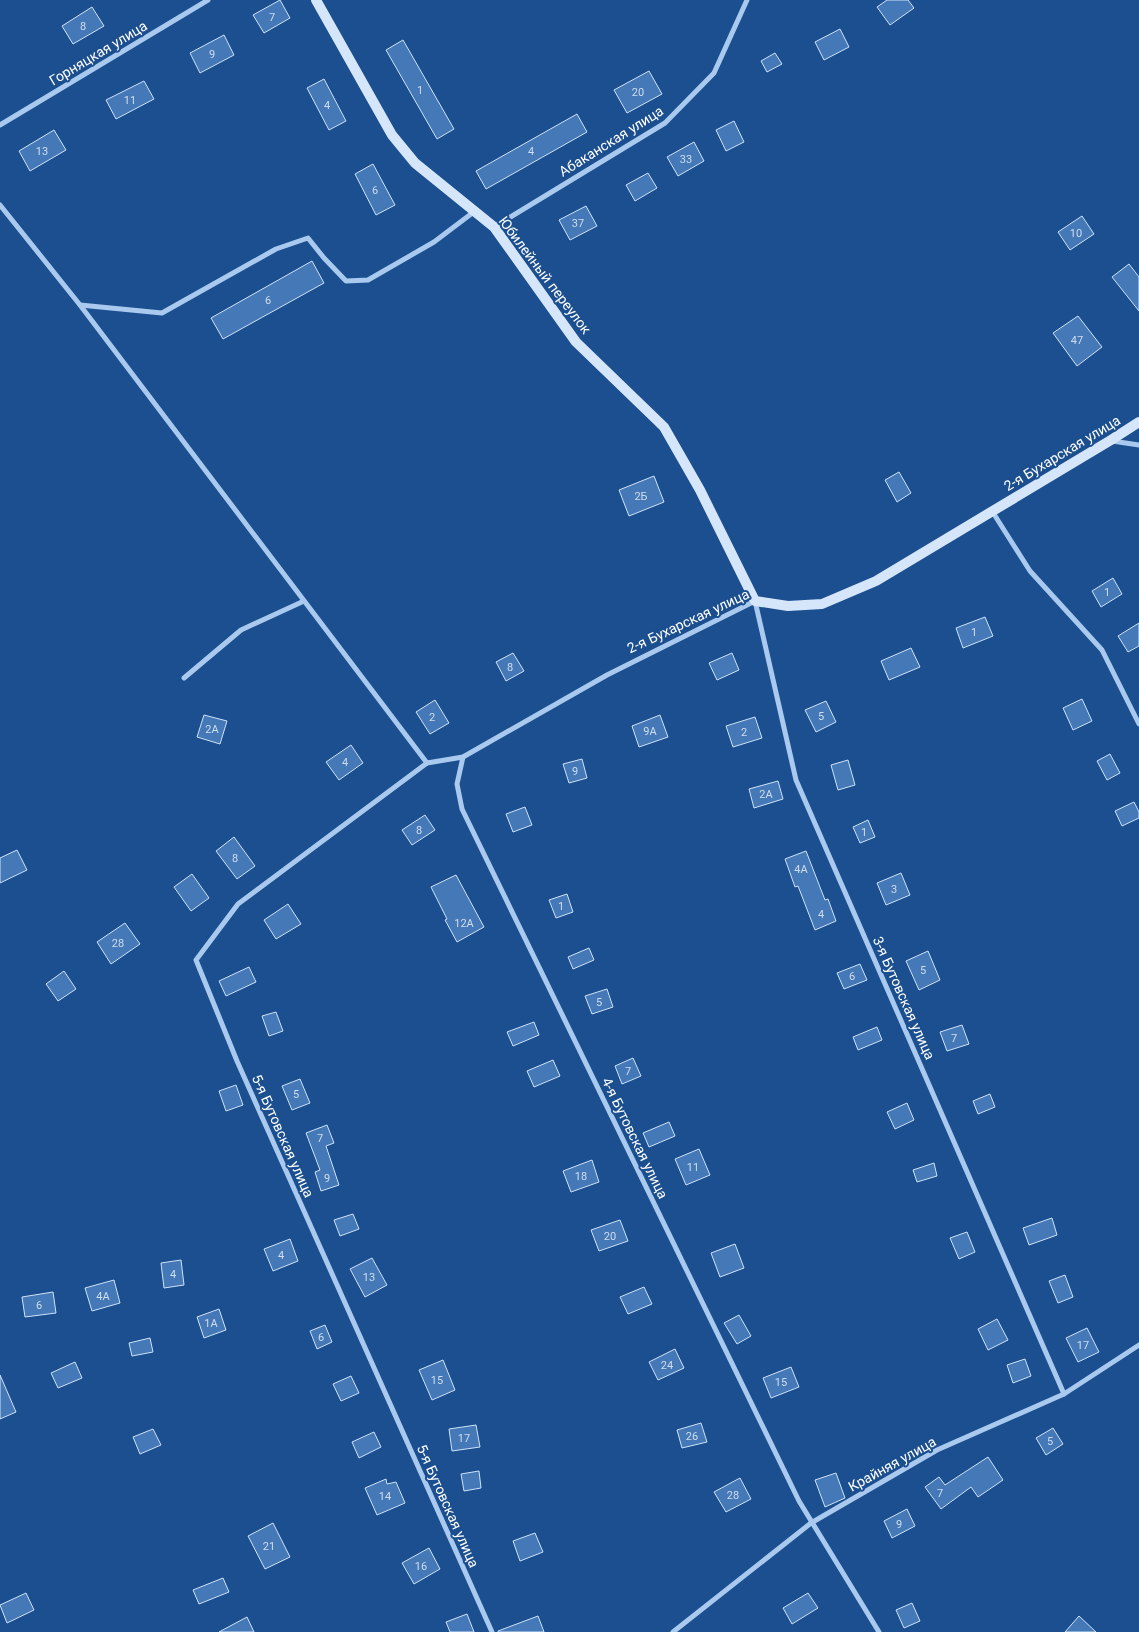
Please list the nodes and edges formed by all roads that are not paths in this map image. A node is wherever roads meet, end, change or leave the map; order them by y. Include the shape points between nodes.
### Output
1 (208, 0) edge
2 (316, 0) edge
3 (747, 0) edge
4 (0, 125) edge
5 (0, 205) edge
6 (475, 212) junction
7 (494, 226) junction
8 (80, 305) junction
9 (1139, 422) edge
10 (1111, 440) junction
11 (1139, 445) edge
12 (992, 511) junction
13 (304, 600) junction
14 (755, 601) junction
15 (184, 678) dead end
16 (1139, 724) edge
17 (463, 758) junction
18 (427, 763) junction
19 (1139, 1346) edge
20 (1064, 1394) junction
21 (811, 1523) junction
22 (492, 1632) edge
23 (673, 1632) edge
24 (880, 1632) edge

1 - 4 street, Горняцкая улица
2 - 6 street, Юбилейный переулок via 392,134 416,163
3 - 7 street, Абаканская улица via 714,73 666,123
5 - 8 street
6 - 7 street, Юбилейный переулок
6 - 8 street via 434,242 368,280 346,281 308,238 276,249 162,312
7 - 14 street, Юбилейный переулок via 576,342 664,427 700,490
8 - 13 street
9 - 10 street, 2-я Бухарская улица
10 - 11 street
10 - 12 street, 2-я Бухарская улица
12 - 14 street, 2-я Бухарская улица via 876,581 822,604 788,606
12 - 16 street via 1030,571 1102,650
13 - 15 street via 241,630
13 - 18 street
14 - 17 street, 2-я Бухарская улица via 607,675
14 - 20 street, 3-я Бутовская улица via 796,780
17 - 18 street, 5-я Бутовская улица
17 - 21 street, 4-я Бутовская улица via 457,784 462,808
18 - 22 street, 5-я Бутовская улица via 238,904 196,960 237,1061
19 - 20 street, Крайняя улица
20 - 21 street, Крайняя улица via 937,1450
21 - 23 street, Крайняя улица
21 - 24 street, 4-я Бутовская улица

